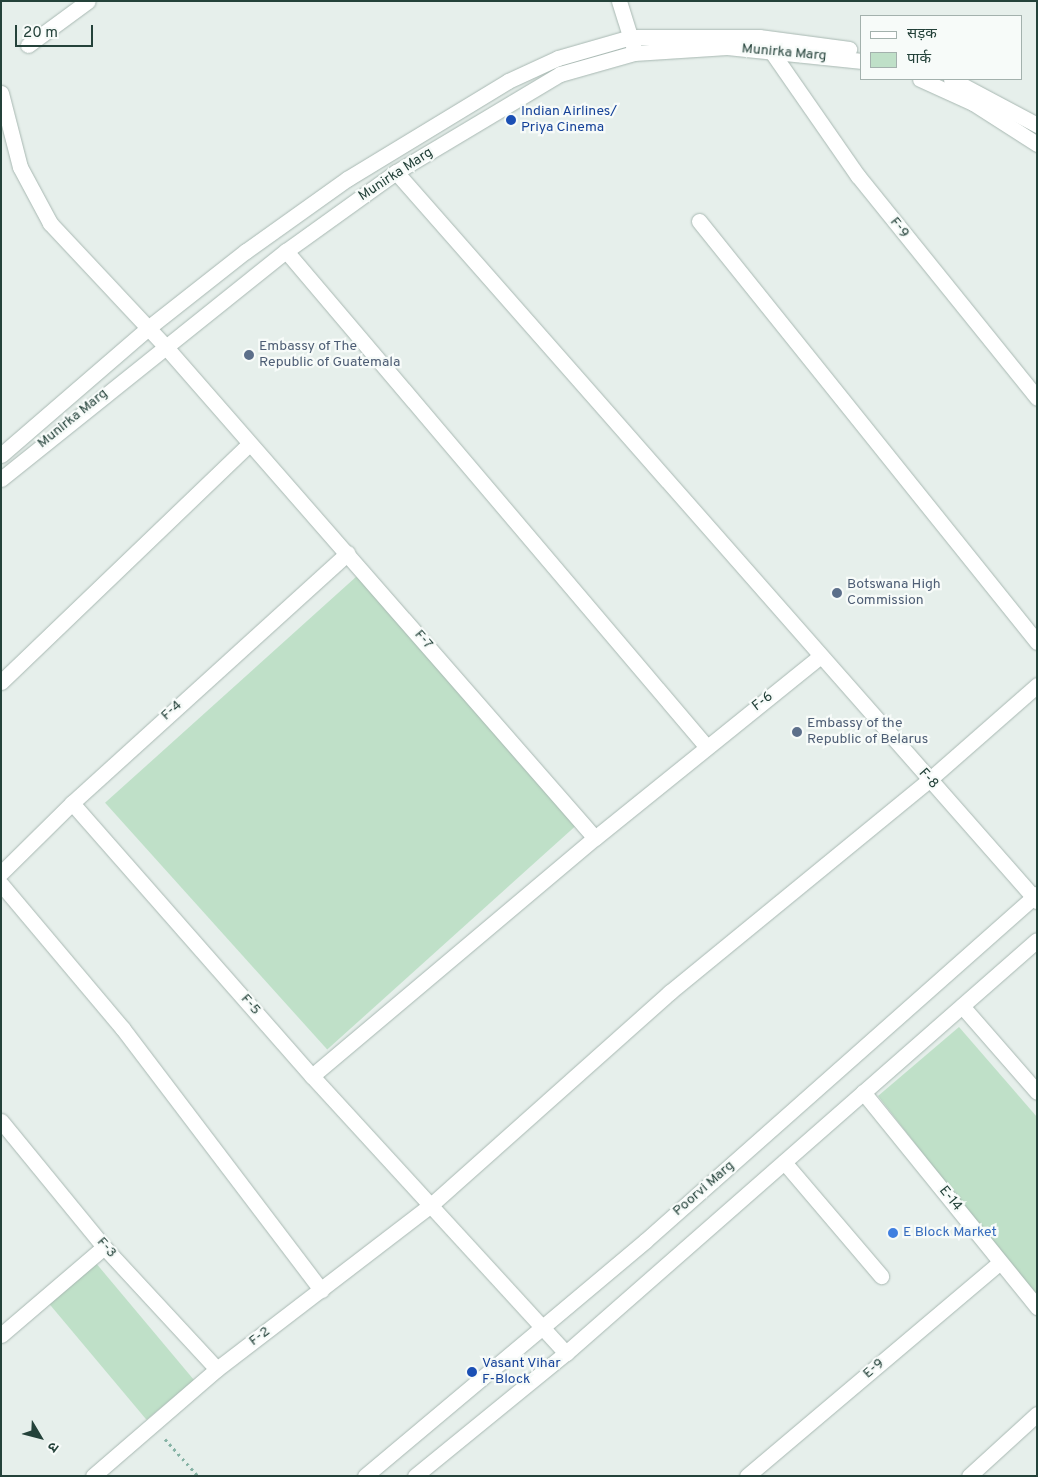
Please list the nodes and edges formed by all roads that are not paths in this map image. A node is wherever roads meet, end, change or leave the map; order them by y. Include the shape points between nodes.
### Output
1 (88, 1) edge
2 (619, 1) edge
3 (630, 37) junction
4 (28, 45) dead end
5 (771, 51) junction
6 (860, 51) edge
7 (634, 53) junction
8 (860, 61) edge
9 (922, 80) edge
10 (953, 80) edge
11 (1, 93) edge
12 (1037, 125) edge
13 (1037, 144) edge
14 (396, 172) junction
15 (699, 221) dead end
16 (286, 251) junction
17 (148, 328) junction
18 (165, 346) junction
19 (1037, 398) edge
20 (249, 444) junction
21 (1, 455) edge
22 (1, 479) edge
23 (348, 554) junction
24 (1037, 642) edge
25 (820, 657) junction
26 (1, 682) edge
27 (1037, 685) edge
28 (706, 746) junction
29 (929, 780) junction
30 (72, 803) junction
31 (595, 838) junction
32 (1, 873) edge
33 (1, 884) edge
34 (1036, 897) edge
35 (1037, 940) edge
36 (962, 1006) junction
37 (312, 1076) junction
38 (863, 1092) junction
39 (1037, 1092) edge
40 (1, 1121) edge
41 (784, 1162) junction
42 (432, 1204) junction
43 (104, 1247) junction
44 (1000, 1262) junction
45 (881, 1276) dead end
46 (322, 1290) junction
47 (1037, 1307) edge
48 (545, 1328) junction
49 (1, 1335) edge
50 (566, 1353) junction
51 (217, 1369) junction
52 (1037, 1414) edge
53 (94, 1476) edge
54 (365, 1476) edge
55 (415, 1476) edge
56 (748, 1476) edge
57 (969, 1476) edge

1 - 4 street
2 - 3 street
3 - 6 street, Munirka Marg via 759,37
3 - 7 street
3 - 17 street, Munirka Marg via 558,58 455,110 347,179
5 - 7 street, Munirka Marg via 727,48
5 - 8 street, Munirka Marg
5 - 19 street, F-9 via 858,176
7 - 14 street, Munirka Marg via 560,74
9 - 13 street via 972,103
10 - 12 street
11 - 17 street, F-7 via 20,167 34,197 50,222
14 - 16 street, Munirka Marg
14 - 25 street, F-8
15 - 24 street
16 - 18 street, Munirka Marg
16 - 28 street
17 - 18 street, F-7
17 - 21 street, Munirka Marg
18 - 20 street, F-7
18 - 22 street, Munirka Marg
20 - 23 street, F-7
20 - 26 street
23 - 30 street, F-4
23 - 31 street, F-7
25 - 28 street, F-6
25 - 29 street, F-8
27 - 29 street, F-2
28 - 31 street, F-6
29 - 34 street, F-8
29 - 42 street, F-2 via 670,992
30 - 32 street, F-4
30 - 37 street, F-5
31 - 37 street, F-6
33 - 46 street via 122,1029
34 - 48 street, Poorvi Marg
35 - 36 street
36 - 38 street
36 - 39 street
37 - 42 street, F-5
38 - 41 street
38 - 44 street, E-14
40 - 43 street, F-3
41 - 45 street
41 - 50 street
42 - 46 street, F-2
42 - 48 street, F-5
43 - 49 street
43 - 51 street, F-3
44 - 47 street, E-14
44 - 56 street, E-9
46 - 51 street, F-2
48 - 50 street, F-5
48 - 54 street, Poorvi Marg
50 - 55 street
51 - 53 street, F-2
52 - 57 street

